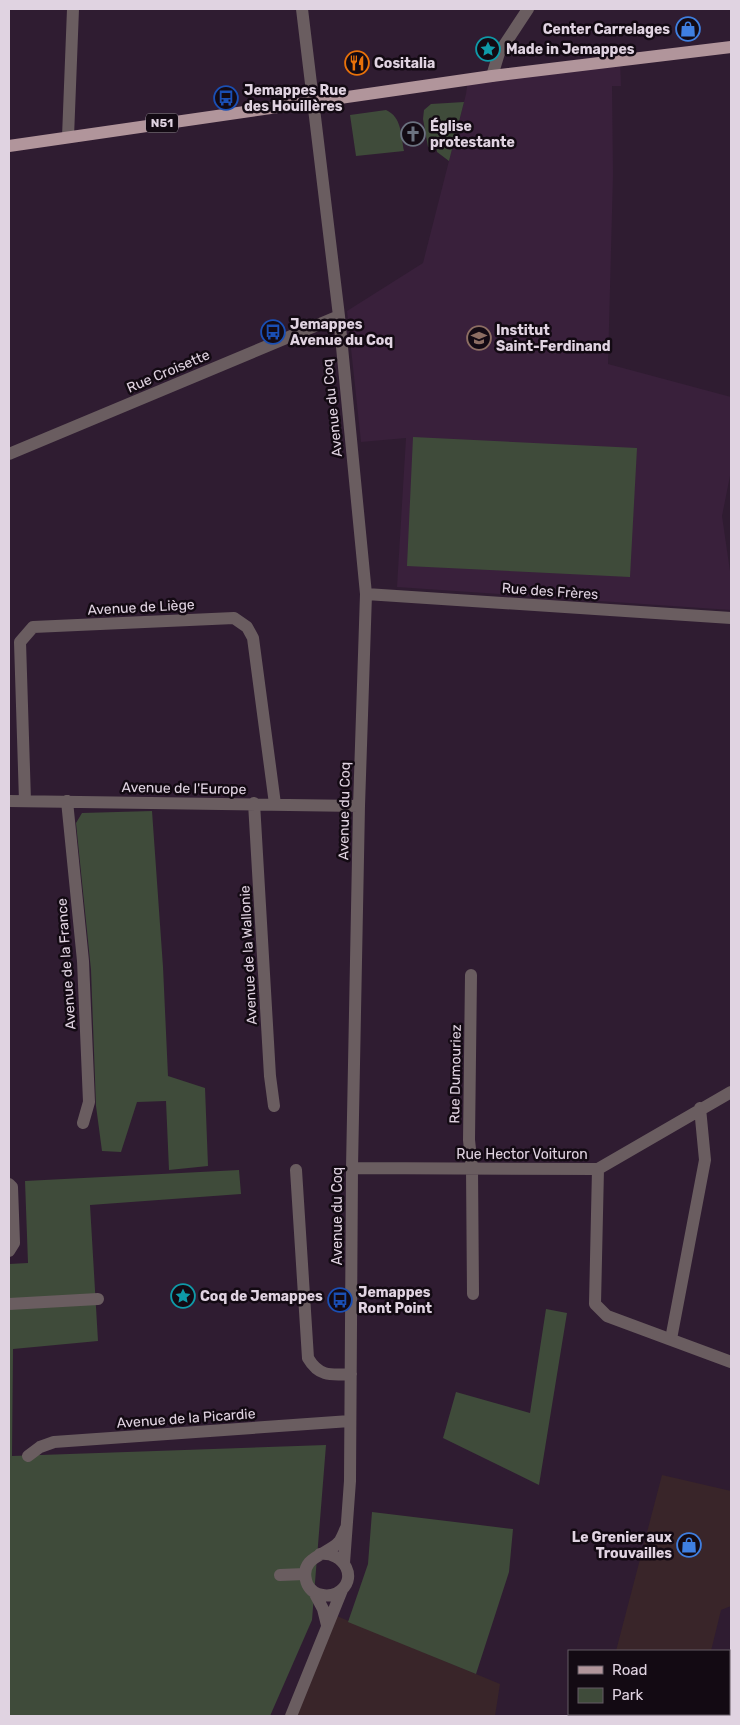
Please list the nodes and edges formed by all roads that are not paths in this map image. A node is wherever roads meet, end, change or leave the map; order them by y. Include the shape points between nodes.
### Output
1 (73, 9) edge
2 (302, 9) edge
3 (528, 9) edge
4 (731, 47) edge
5 (492, 76) junction
6 (314, 101) junction
7 (68, 137) junction
8 (9, 146) edge
9 (339, 316) junction
10 (9, 454) edge
11 (366, 594) junction
12 (731, 618) edge
13 (9, 801) edge
14 (25, 801) junction
15 (67, 801) junction
16 (254, 803) junction
17 (275, 804) junction
18 (359, 806) junction
19 (471, 975) dead end
20 (731, 1092) edge
21 (274, 1106) dead end
22 (700, 1108) junction
23 (83, 1123) dead end
24 (352, 1168) junction
25 (472, 1168) junction
26 (598, 1169) junction
27 (296, 1170) dead end
28 (9, 1184) edge
29 (9, 1251) edge
30 (473, 1294) dead end
31 (98, 1299) dead end
32 (9, 1304) edge
33 (672, 1338) junction
34 (731, 1362) edge
35 (351, 1374) junction
36 (350, 1421) junction
37 (28, 1456) dead end
38 (348, 1524) junction
39 (320, 1554) junction
40 (344, 1563) junction
41 (305, 1574) junction
42 (280, 1575) dead end
43 (342, 1590) junction
44 (314, 1592) junction
45 (327, 1625) junction
46 (291, 1716) edge

1 - 7 street
2 - 6 street, Avenue du Coq
3 - 5 street via 498,54
4 - 5 main road, N51
5 - 6 main road, N51
6 - 7 main road, N51
6 - 9 street, Avenue du Coq
7 - 8 main road, N51
9 - 10 street, Rue Croisette
9 - 11 street, Avenue du Coq
11 - 12 street, Rue des Frères
11 - 18 street, Avenue du Coq
13 - 14 street, Avenue de l'Europe
14 - 15 street, Avenue de l'Europe
14 - 17 street, Avenue de Liège via 20,642 24,634 33,627 234,618 247,627 253,638
15 - 16 street, Avenue de l'Europe
15 - 23 street, Avenue de la France via 83,961 90,1102
16 - 17 street, Avenue de l'Europe
16 - 21 street, Avenue de la Wallonie
17 - 18 street, Avenue de l'Europe
18 - 24 street, Avenue du Coq
19 - 25 street, Rue Dumouriez via 469,1140
20 - 22 street, Rue Hector Voituron
22 - 26 street, Rue Hector Voituron
22 - 33 street via 705,1160
24 - 25 street, Rue Hector Voituron
24 - 35 street, Avenue du Coq
25 - 26 street, Rue Hector Voituron
25 - 30 street, Rue Dumouriez
26 - 33 street via 596,1304 607,1316
27 - 35 street via 308,1358 314,1368 327,1375
28 - 29 street via 12,1188 14,1243
31 - 32 street
33 - 34 street
35 - 36 street, Avenue du Coq
36 - 37 street, Avenue de la Picardie via 54,1442
36 - 38 street, Avenue du Coq
38 - 39 street via 339,1542
38 - 40 street, Avenue du Coq
39 - 40 street via 334,1554
39 - 41 street via 309,1562
40 - 43 street via 348,1577
41 - 42 street
41 - 44 street
43 - 44 street via 331,1595
43 - 45 street
44 - 45 street
45 - 46 street

